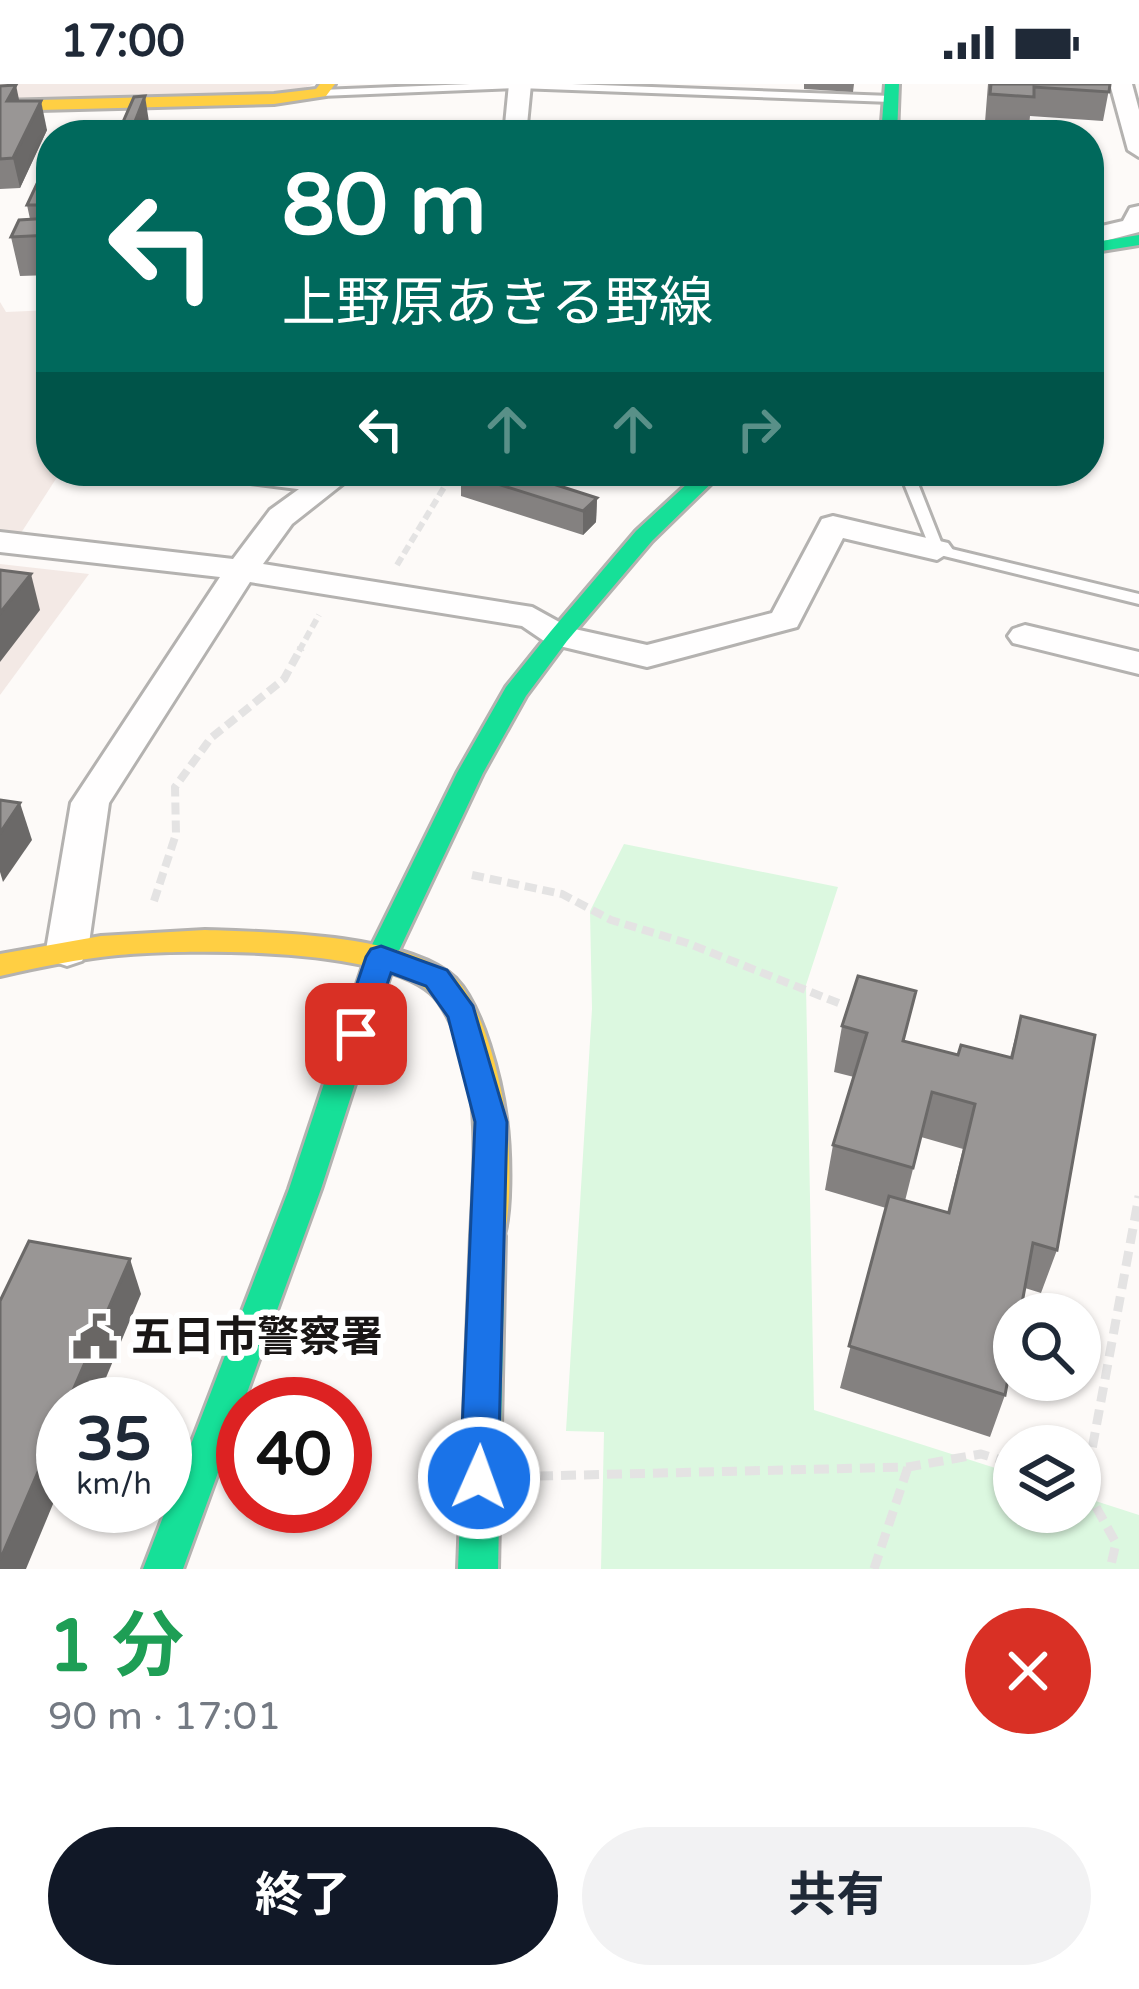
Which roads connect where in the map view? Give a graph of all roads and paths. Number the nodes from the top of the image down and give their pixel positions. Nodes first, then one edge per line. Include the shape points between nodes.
1 (1120, 84) edge
2 (520, 85) edge
3 (324, 88) edge
4 (891, 92) edge
5 (0, 106) edge
6 (513, 120) edge
7 (1137, 137) edge
8 (1139, 213) edge
9 (1104, 233) edge
10 (1139, 241) edge
11 (1104, 246) edge
12 (325, 486) edge
13 (445, 486) edge
14 (697, 486) edge
15 (912, 486) edge
16 (0, 542) edge
17 (937, 550) junction
18 (243, 571) junction
19 (335, 585) junction
20 (381, 592) junction
21 (1139, 599) edge
22 (559, 636) junction
23 (1025, 636) dead end
24 (1139, 663) edge
25 (482, 875) dead end
26 (140, 942) junction
27 (67, 950) junction
28 (381, 957) junction
29 (0, 965) edge
30 (842, 1004) dead end
31 (1139, 1196) edge
32 (1094, 1425) edge
33 (993, 1458) edge
34 (908, 1467) junction
35 (479, 1478) junction
36 (1101, 1518) edge
37 (163, 1569) edge
38 (478, 1569) edge
39 (874, 1569) edge
40 (1110, 1569) edge

1 - 7 street
2 - 3 lane
2 - 4 lane
2 - 6 street
3 - 5 street via 274,99
8 - 9 street via 1133,226
10 - 11 street
12 - 18 street via 281,518
13 - 20 path
14 - 22 street
15 - 17 lane
16 - 18 street
17 - 21 lane
17 - 22 street via 833,526 785,620 647,656
18 - 19 street
18 - 27 street via 90,803
19 - 20 street
19 - 26 path via 284,679 211,738 176,787 176,834
20 - 22 street via 532,617
22 - 28 street via 470,773
23 - 24 street
25 - 30 path via 562,895
26 - 27 street
26 - 28 street via 327,947
27 - 29 street
28 - 35 street via 437,978 450,992 491,1122
28 - 37 street via 305,1189
31 - 32 path
33 - 34 path
34 - 35 path
34 - 39 path
35 - 38 street
36 - 40 path via 1116,1543

